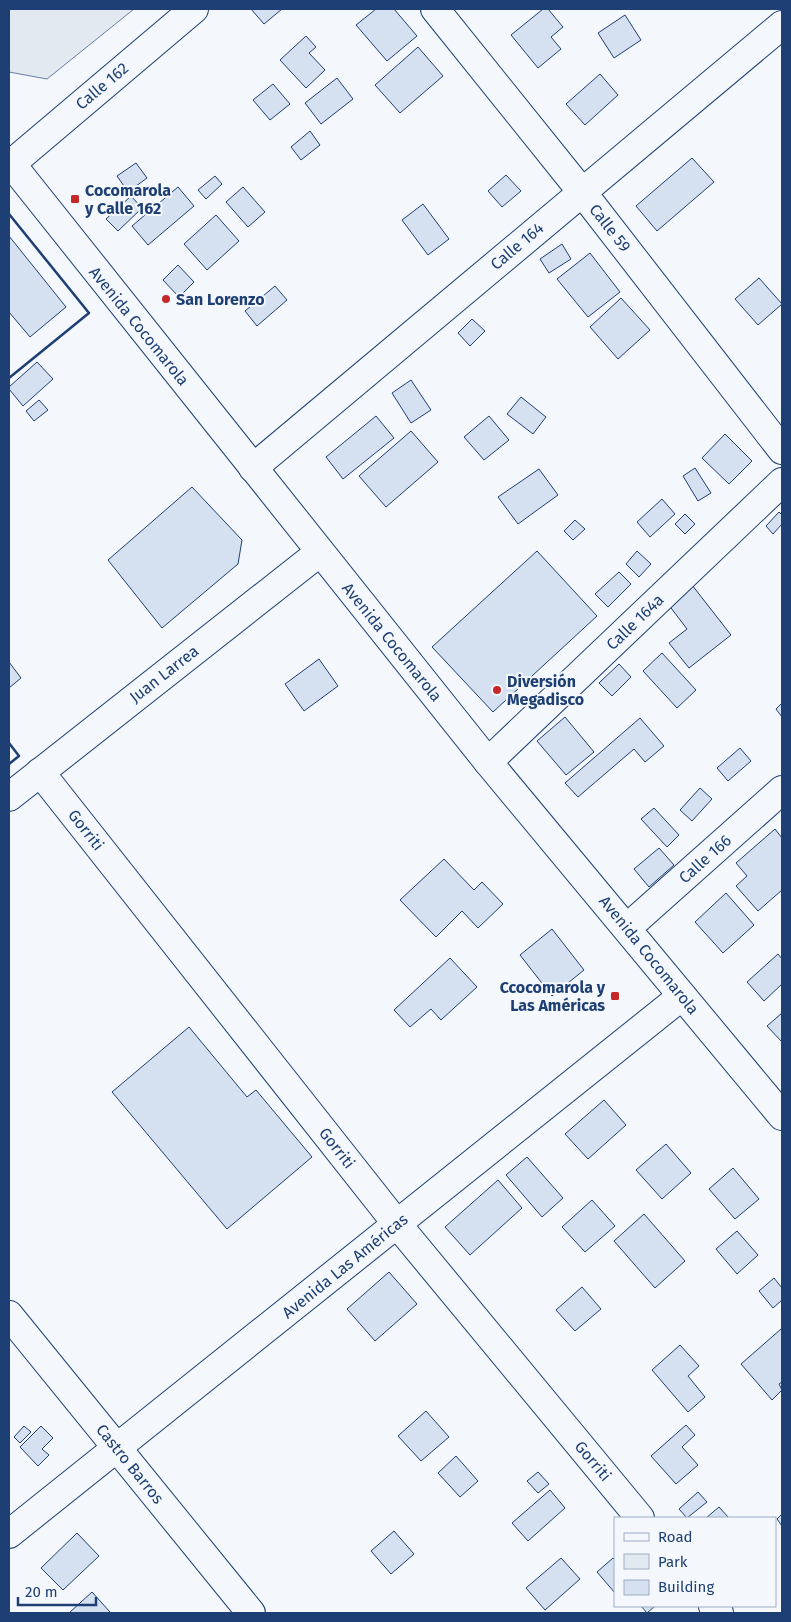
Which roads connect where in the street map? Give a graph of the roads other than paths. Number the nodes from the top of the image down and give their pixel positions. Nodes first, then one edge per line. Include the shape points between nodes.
1 (194, 9) edge
2 (435, 9) edge
3 (782, 25) edge
4 (10, 162) edge
5 (582, 192) junction
6 (782, 450) edge
7 (253, 468) junction
8 (782, 482) edge
9 (320, 552) junction
10 (488, 762) junction
11 (40, 772) junction
12 (782, 790) edge
13 (9, 797) edge
14 (627, 928) junction
15 (682, 996) junction
16 (782, 1116) edge
17 (397, 1224) junction
18 (9, 1315) edge
19 (117, 1448) junction
20 (639, 1517) edge
21 (9, 1534) edge
22 (251, 1613) edge

1 - 4 street, Calle 162
2 - 5 street, Calle 59
3 - 5 street, Calle 164
4 - 7 street, Avenida Cocomarola
5 - 6 street, Calle 59
5 - 7 street, Calle 164
7 - 9 street, Avenida Cocomarola
8 - 10 street, Calle 164a
9 - 10 street, Avenida Cocomarola
9 - 11 street, Juan Larrea
10 - 14 street, Avenida Cocomarola
11 - 13 street, Juan Larrea
11 - 17 street, Gorriti
12 - 14 street, Calle 166
14 - 15 street, Avenida Cocomarola
15 - 16 street, Avenida Cocomarola
15 - 17 street, Avenida Las Américas
17 - 19 street, Avenida Las Américas
17 - 20 street, Gorriti
18 - 19 street, Castro Barros
19 - 21 street, Avenida Las Américas
19 - 22 street, Castro Barros

